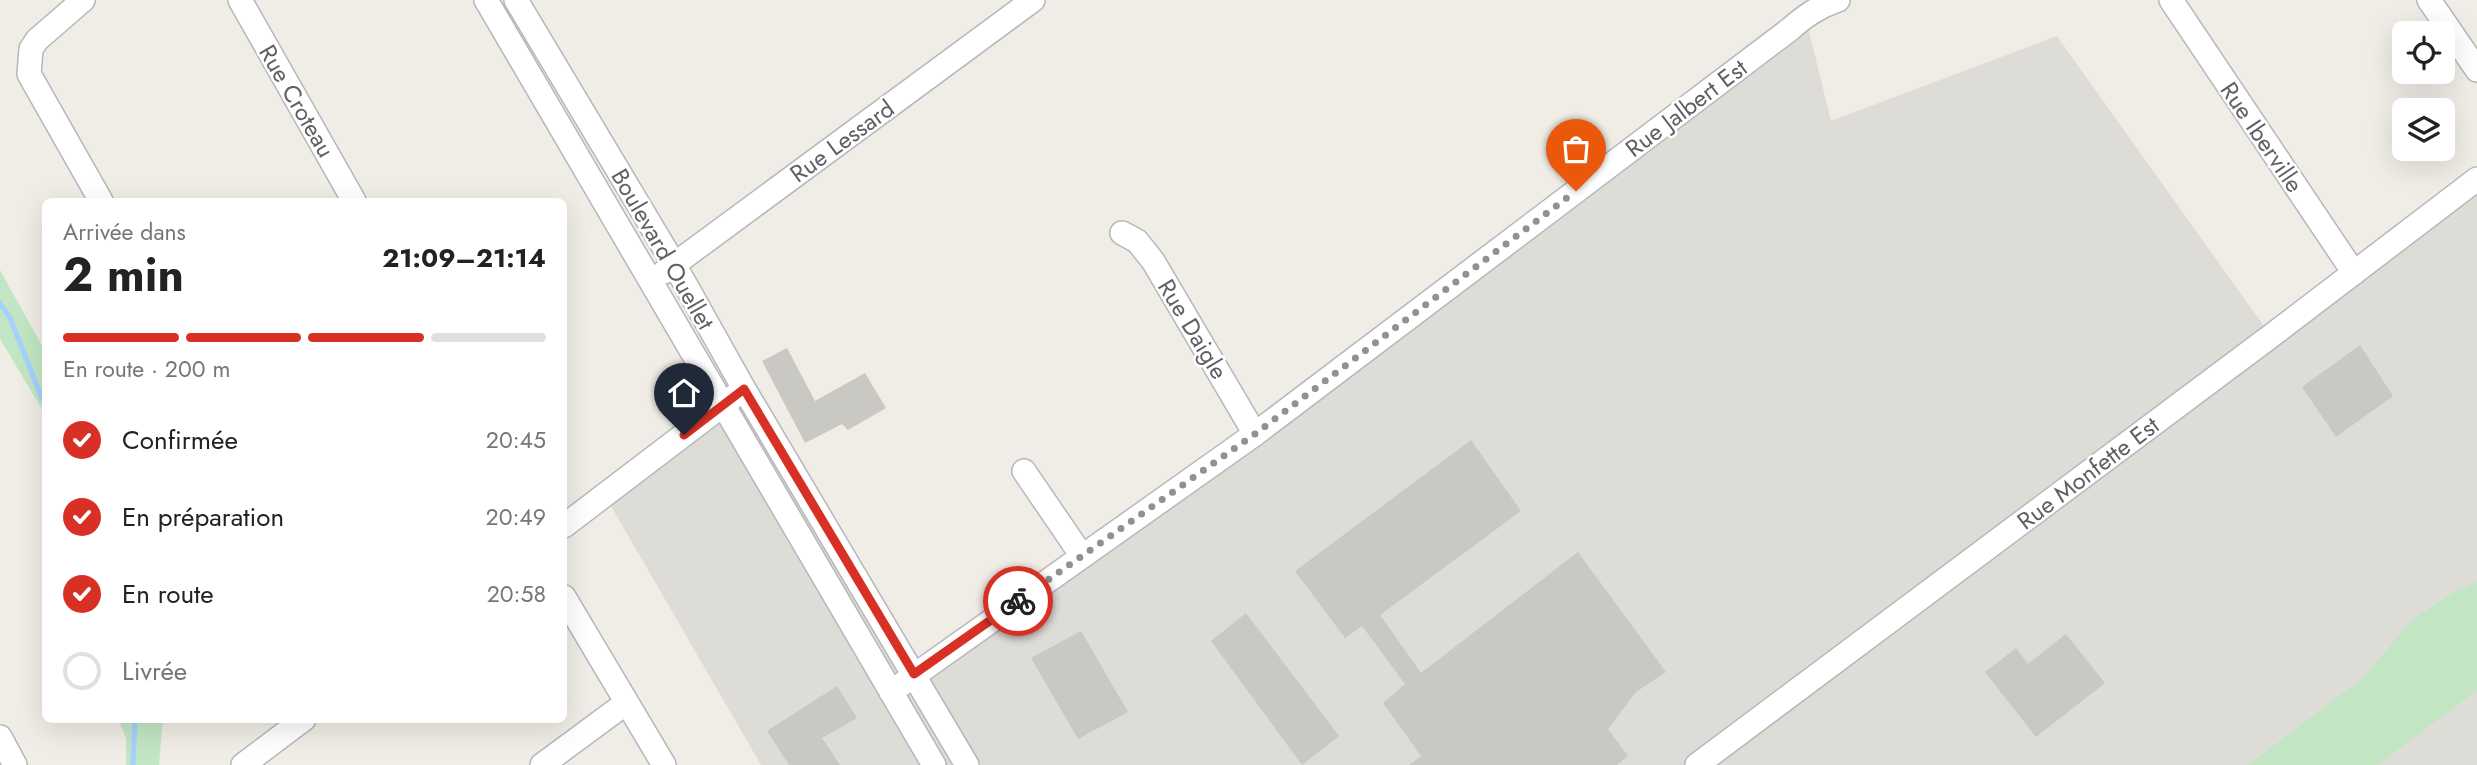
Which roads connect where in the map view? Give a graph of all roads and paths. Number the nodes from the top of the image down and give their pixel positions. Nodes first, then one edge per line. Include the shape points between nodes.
1 (83, 0) edge
2 (240, 0) edge
3 (486, 0) edge
4 (516, 0) edge
5 (1838, 0) edge
6 (2171, 0) edge
7 (2429, 0) edge
8 (1019, 5) edge
9 (529, 22) junction
10 (506, 34) junction
11 (2477, 70) edge
12 (2477, 179) edge
13 (99, 198) edge
14 (352, 198) edge
15 (1122, 233) dead end
16 (674, 264) junction
17 (2354, 274) junction
18 (651, 281) junction
19 (744, 389) junction
20 (724, 405) junction
21 (1255, 434) junction
22 (1024, 471) dead end
23 (567, 524) edge
24 (1082, 556) junction
25 (567, 602) edge
26 (914, 674) junction
27 (891, 692) junction
28 (626, 702) junction
29 (299, 723) edge
30 (0, 737) edge
31 (15, 765) edge
32 (243, 765) edge
33 (542, 765) edge
34 (664, 765) edge
35 (934, 765) edge
36 (967, 765) edge
37 (1697, 765) edge

1 - 13 street via 31,48 29,74
2 - 14 street, Rue Croteau
3 - 10 street, Boulevard Ouellet
4 - 9 street, Boulevard Ouellet
5 - 21 street, Rue Jalbert Est via 1805,15
6 - 17 street, Rue Iberville
7 - 11 street
8 - 16 street, Rue Lessard
9 - 10 street
9 - 16 street, Boulevard Ouellet
10 - 18 street, Boulevard Ouellet
12 - 17 street, Rue Monfette Est
15 - 21 street, Rue Daigle via 1137,241 1153,261
16 - 18 street, Rue Lessard
16 - 19 street, Boulevard Ouellet
17 - 37 street, Rue Monfette Est
18 - 20 street, Boulevard Ouellet
19 - 20 street
19 - 26 street, Boulevard Ouellet
20 - 23 street
20 - 27 street, Boulevard Ouellet
21 - 24 street, Rue Jalbert Est
22 - 24 street
24 - 26 street, Rue Jalbert Est
25 - 28 street
26 - 27 street, Rue Jalbert Est
26 - 36 street, Boulevard Ouellet
27 - 35 street, Boulevard Ouellet
28 - 33 street
28 - 34 street
29 - 32 street
30 - 31 street

